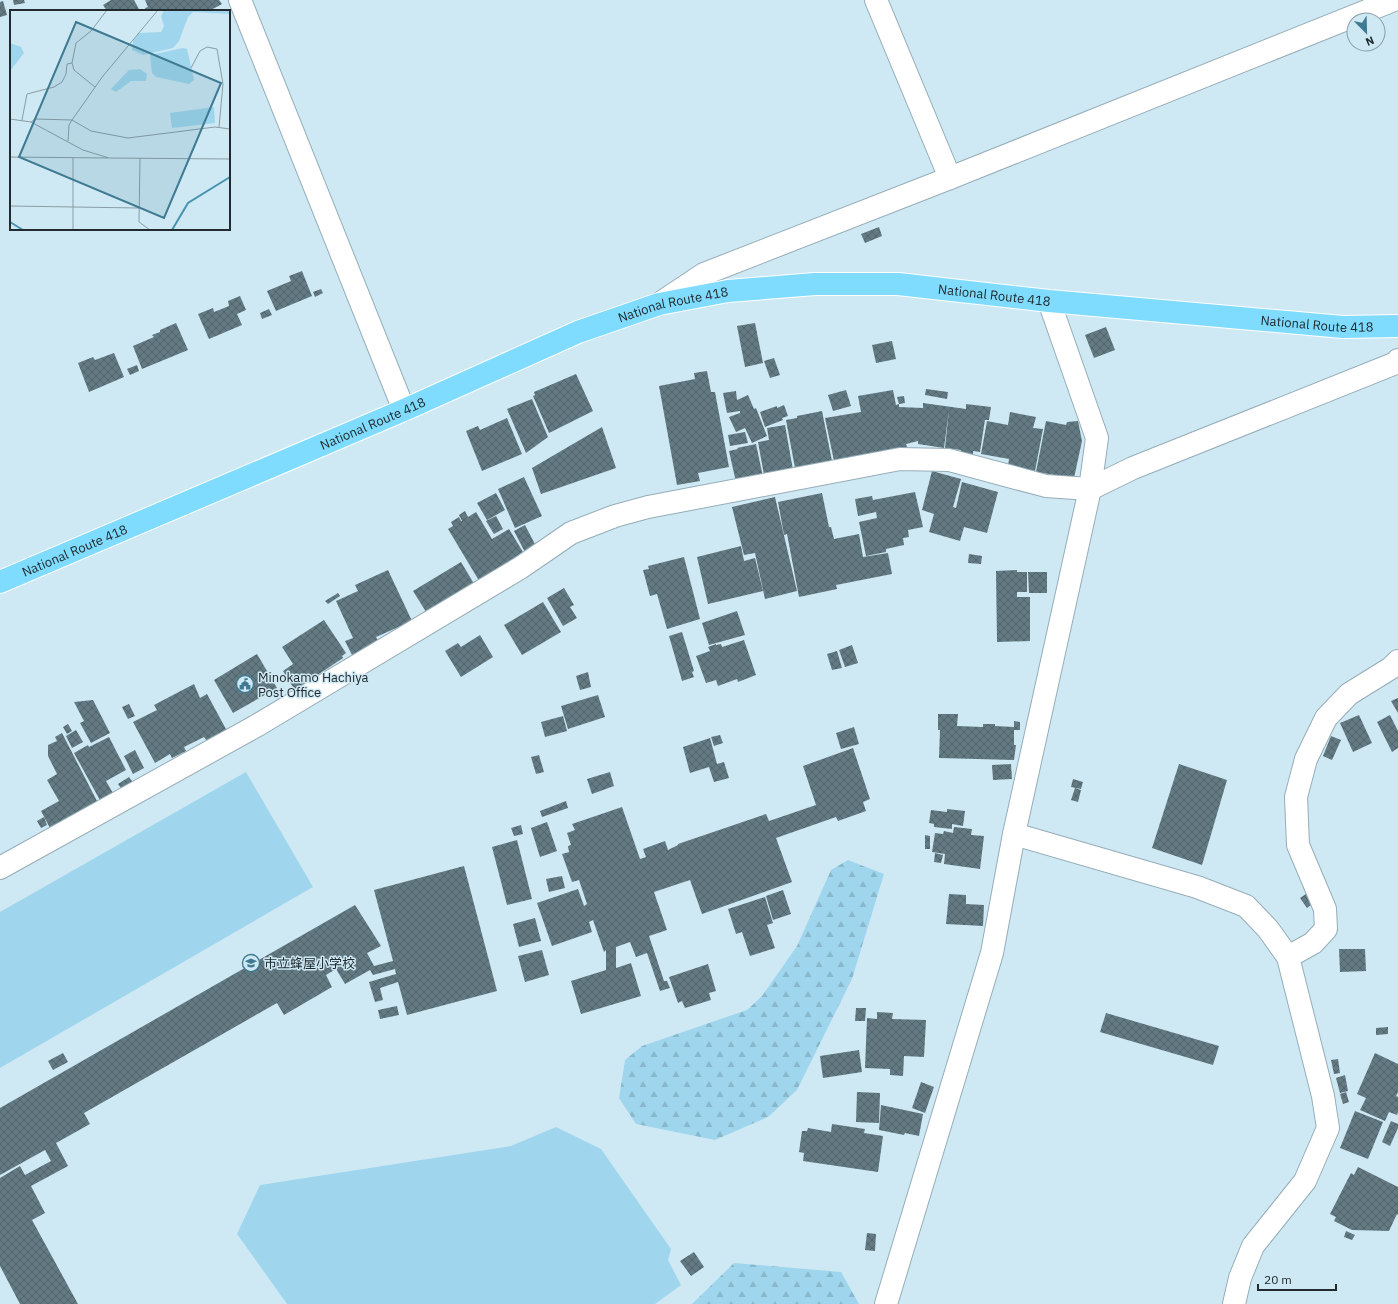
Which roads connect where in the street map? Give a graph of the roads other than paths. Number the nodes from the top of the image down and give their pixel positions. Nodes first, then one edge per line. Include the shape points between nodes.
1 (240, 0) edge
2 (876, 0) edge
3 (1394, 0) edge
4 (950, 178) junction
5 (1049, 301) junction
6 (660, 304) junction
7 (1398, 326) edge
8 (1398, 360) edge
9 (404, 410) junction
10 (1090, 488) junction
11 (0, 582) edge
12 (1398, 661) edge
13 (1014, 834) junction
14 (0, 868) edge
15 (1288, 958) junction
16 (886, 1304) edge
17 (1234, 1304) edge

1 - 9 street
2 - 4 street
3 - 4 street
4 - 6 street via 704,274
5 - 6 highway, National Route 418 via 898,284 815,284 728,291
5 - 7 highway, National Route 418 via 1343,327
5 - 10 street via 1098,438
6 - 9 highway, National Route 418 via 578,332
8 - 10 street via 1396,363 1133,468
9 - 11 highway, National Route 418
10 - 13 street
10 - 14 street via 1046,486 949,460 900,459 648,507 615,516 571,533 520,568 256,726
12 - 15 street via 1349,694 1326,718 1306,759 1296,797 1298,845 1325,909 1326,929 1313,943
13 - 15 street via 1197,888 1246,906 1268,929
13 - 16 street via 992,953
15 - 17 street via 1323,1096 1328,1128 1305,1181 1253,1246 1240,1278

